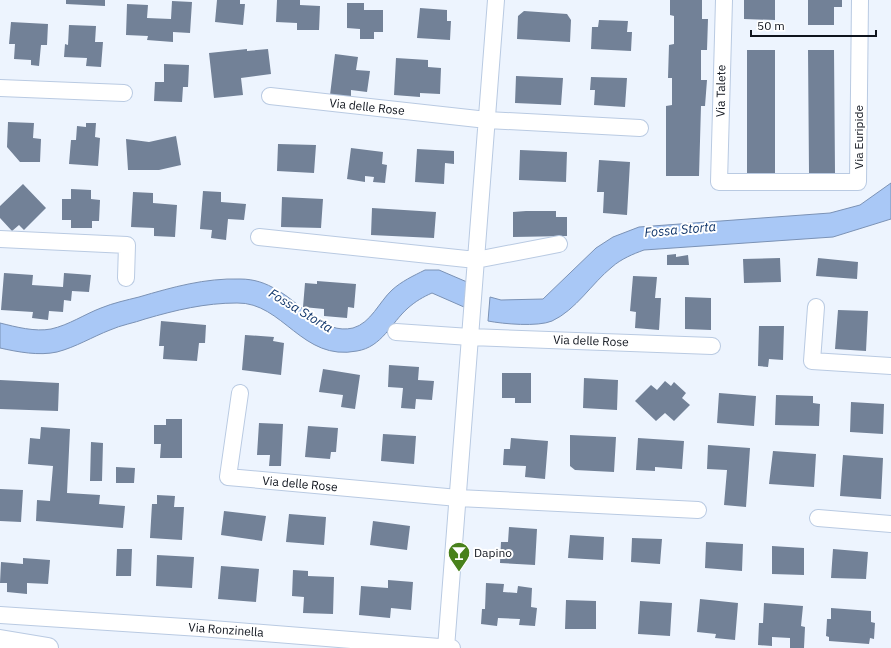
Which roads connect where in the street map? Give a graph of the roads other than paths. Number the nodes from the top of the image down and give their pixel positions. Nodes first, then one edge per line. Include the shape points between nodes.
1 (496, 0) edge
2 (724, 0) edge
3 (860, 0) edge
4 (0, 88) edge
5 (124, 93) dead end
6 (270, 96) dead end
7 (487, 120) junction
8 (640, 128) dead end
9 (719, 182) joint
10 (259, 237) dead end
11 (0, 239) edge
12 (559, 244) dead end
13 (476, 260) junction
14 (126, 278) dead end
15 (816, 307) dead end
16 (396, 332) dead end
17 (470, 337) junction
18 (712, 346) dead end
19 (891, 366) edge
20 (240, 393) dead end
21 (458, 498) junction
22 (698, 510) dead end
23 (818, 518) dead end
24 (891, 524) edge
25 (0, 615) edge
26 (0, 640) edge
27 (20, 645) edge
28 (48, 648) edge
29 (446, 648) edge
30 (452, 648) edge

1 - 7 street
2 - 9 street, Via Talete
3 - 9 street, Via Euripide via 858,182
4 - 5 street
6 - 7 street, Via delle Rose
7 - 8 street, Via delle Rose
7 - 13 street
10 - 13 street
11 - 14 street via 127,245
12 - 13 street
13 - 17 street
15 - 19 street via 812,361
16 - 17 street, Via delle Rose
17 - 18 street, Via delle Rose
17 - 21 street
20 - 21 street, Via delle Rose via 228,477
21 - 22 street, Via delle Rose
21 - 29 street
23 - 24 street
25 - 29 street, Via Ronzinella
26 - 27 street
27 - 28 street
29 - 30 street, Via Ronzinella

